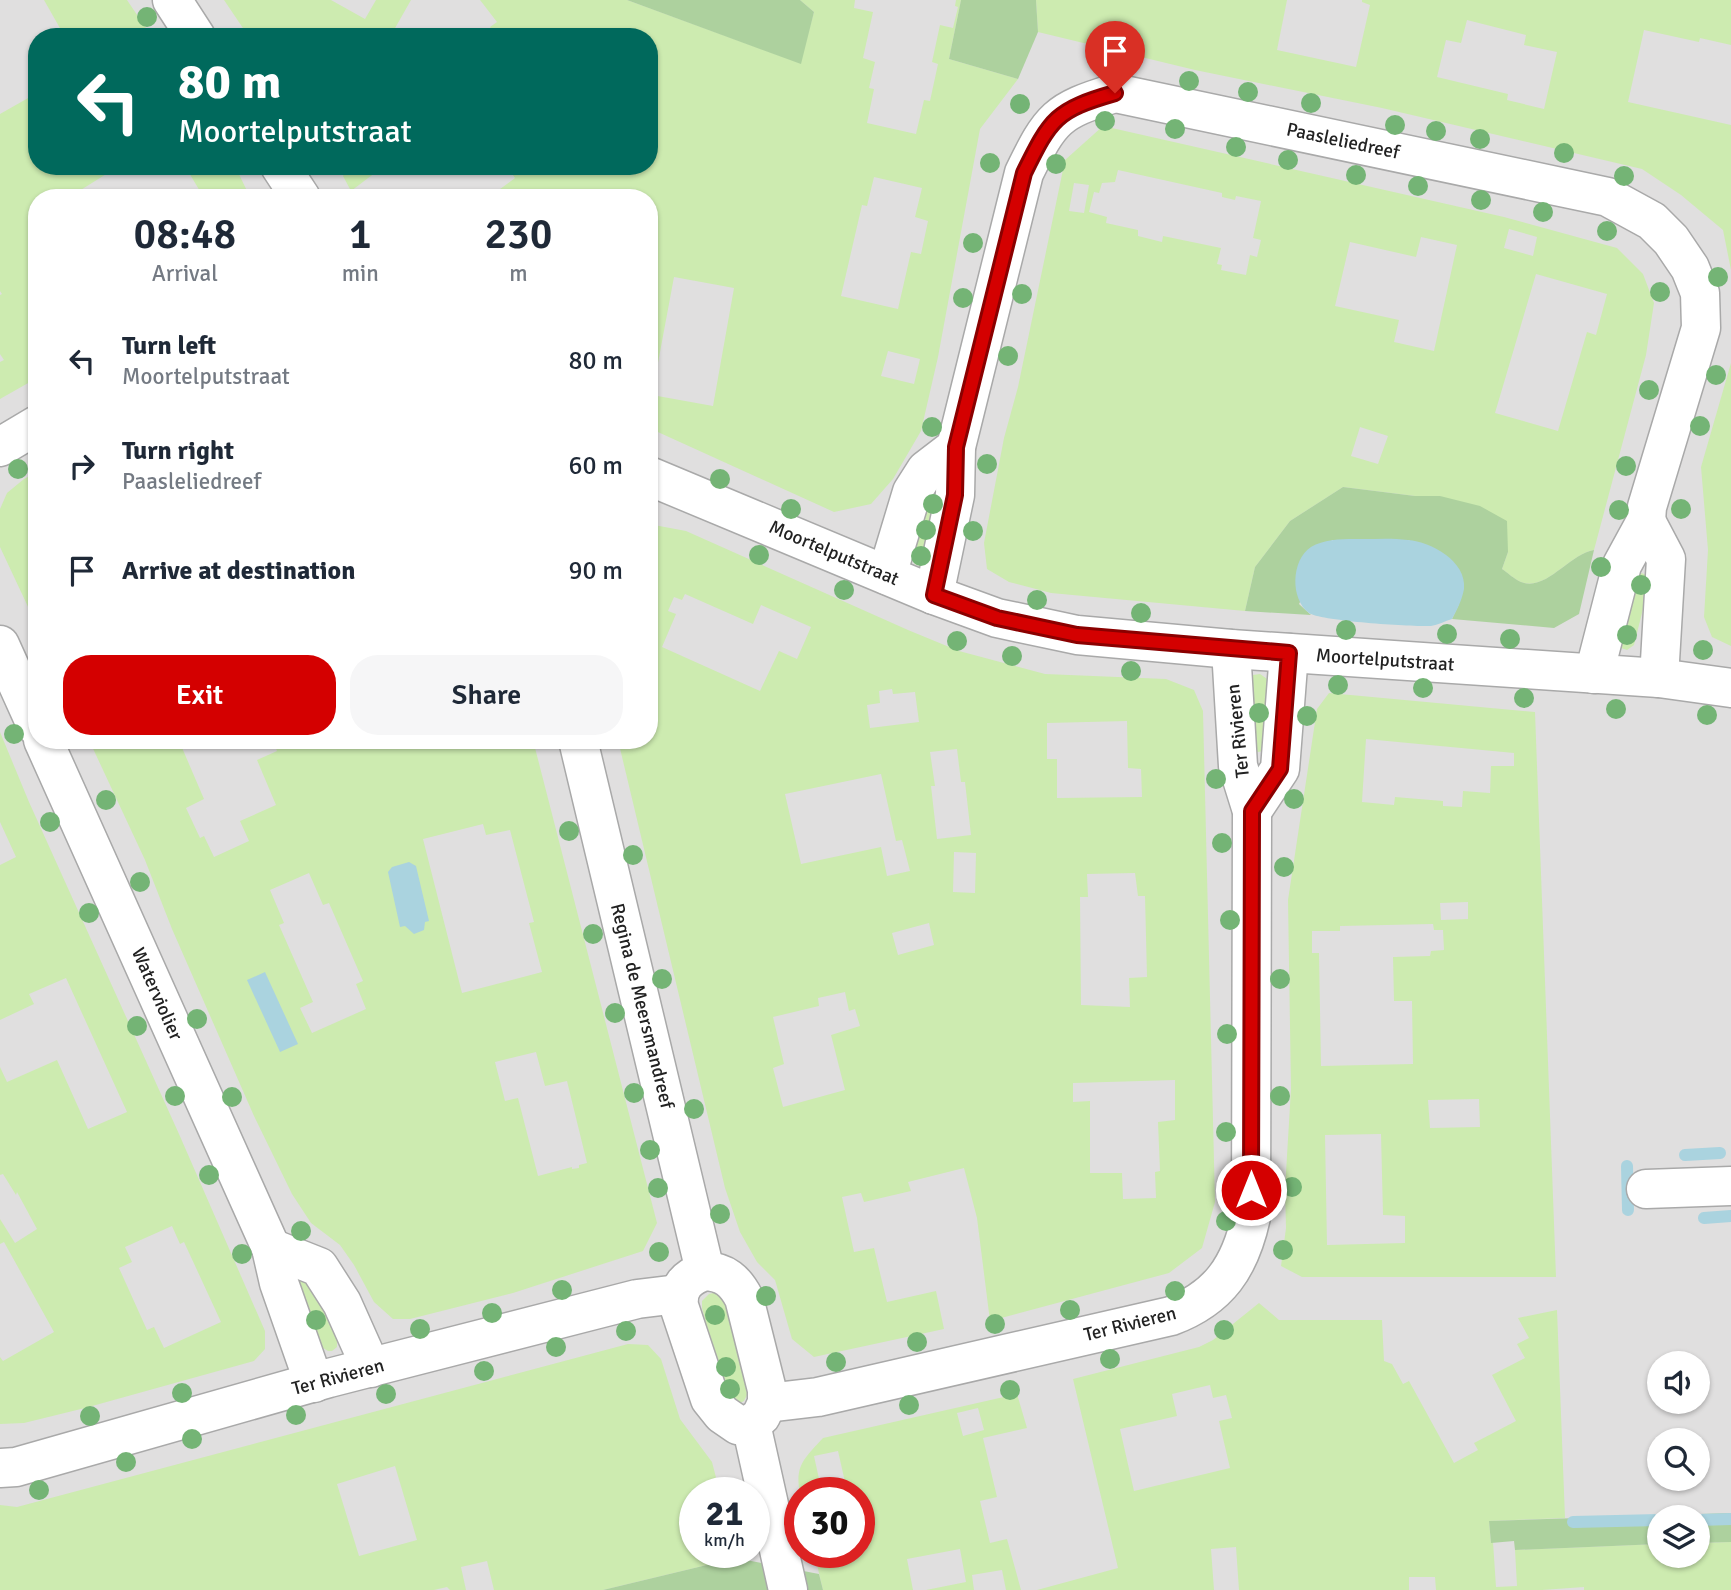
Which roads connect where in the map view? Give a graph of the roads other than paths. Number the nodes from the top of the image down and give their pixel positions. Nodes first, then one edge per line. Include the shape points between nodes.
1 (172, 0) edge
2 (190, 28) edge
3 (28, 430) edge
4 (0, 447) edge
5 (956, 447) junction
6 (658, 481) edge
7 (1646, 521) junction
8 (887, 575) junction
9 (934, 595) junction
10 (0, 645) edge
11 (1231, 649) junction
12 (1289, 653) junction
13 (1594, 674) junction
14 (1659, 678) junction
15 (1731, 688) edge
16 (28, 707) edge
17 (47, 749) edge
18 (580, 749) edge
19 (1252, 811) junction
20 (1731, 1186) edge
21 (1646, 1189) dead end
22 (271, 1248) junction
23 (692, 1283) junction
24 (370, 1368) junction
25 (314, 1383) junction
26 (759, 1414) junction
27 (0, 1468) edge
28 (788, 1590) edge

1 - 2 street
3 - 4 street
5 - 7 street, Paasleliedreef via 1024,173 1055,119 1079,104 1115,93 1608,197 1652,221 1690,268 1700,293 1701,328
5 - 8 street via 926,470 912,492
5 - 9 street, Paasleliedreef via 955,495
6 - 8 street, Moortelputstraat
7 - 13 street, Paasleliedreef via 1622,565
7 - 14 street via 1667,559
8 - 9 street, Moortelputstraat
9 - 11 street, Moortelputstraat via 997,618 1077,635
10 - 16 street
11 - 12 street, Moortelputstraat
11 - 19 street, Ter Rivieren via 1238,766
12 - 13 street, Moortelputstraat
12 - 19 street, Ter Rivieren via 1280,769
13 - 14 street, Moortelputstraat
14 - 15 street, Moortelputstraat
17 - 22 street, Waterviolier
18 - 23 street, Regina de Meersmandreef
19 - 26 street, Ter Rivieren via 1251,1217 1245,1244 1216,1290 1194,1308 1171,1316
20 - 21 street
22 - 24 street via 318,1267 342,1303
22 - 25 street, Waterviolier
23 - 24 street, Ter Rivieren
23 - 26 street via 719,1272 738,1286 765,1376
23 - 26 street, Regina de Meersmandreef via 679,1306 710,1399 738,1425
24 - 25 street, Ter Rivieren
25 - 27 street, Ter Rivieren
26 - 28 street

